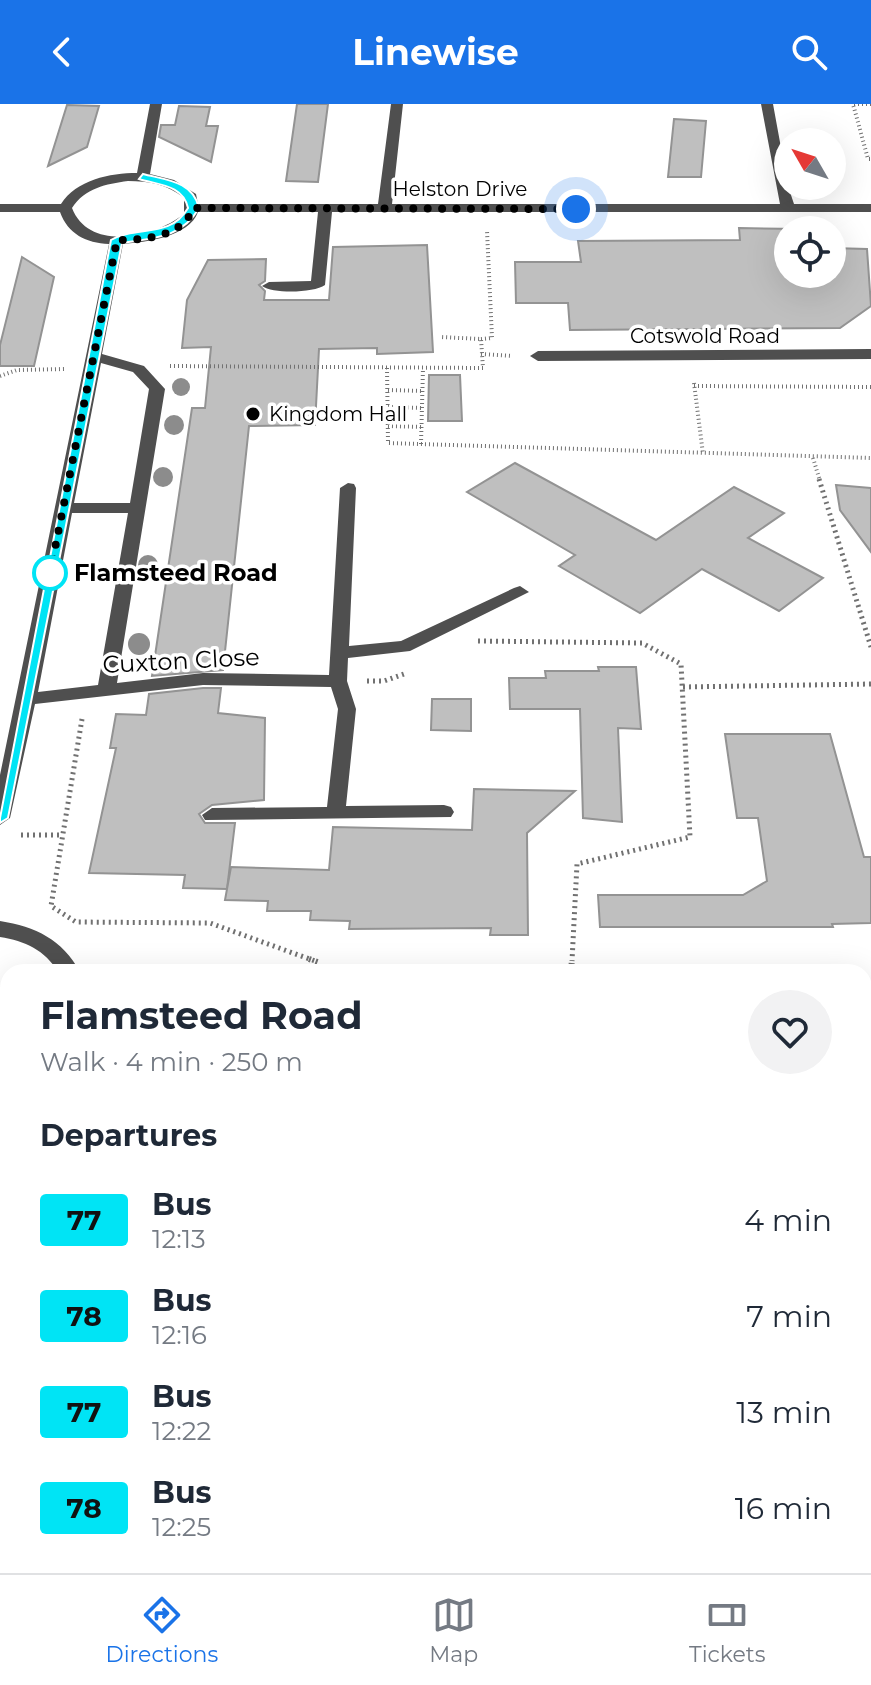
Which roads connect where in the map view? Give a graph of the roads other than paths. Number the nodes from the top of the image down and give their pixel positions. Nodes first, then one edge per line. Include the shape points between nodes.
1 (156, 104) edge
2 (397, 104) edge
3 (767, 104) edge
4 (143, 177) junction
5 (788, 207) junction
6 (0, 208) edge
7 (65, 208) junction
8 (193, 208) junction
9 (871, 208) edge
10 (325, 209) junction
11 (384, 209) junction
12 (117, 240) junction
13 (269, 286) dead end
14 (871, 354) edge
15 (538, 356) dead end
16 (92, 363) junction
17 (348, 488) dead end
18 (62, 508) junction
19 (135, 508) junction
20 (520, 592) dead end
21 (337, 653) junction
22 (338, 681) junction
23 (107, 688) junction
24 (27, 699) junction
25 (336, 812) junction
26 (444, 812) dead end
27 (212, 815) dead end
28 (0, 818) edge
29 (0, 929) edge
30 (63, 964) edge

1 - 4 street
2 - 11 street
3 - 5 street
4 - 7 street via 86,188
4 - 8 street via 181,187
5 - 9 street, Helston Drive
5 - 11 street, Helston Drive
6 - 7 street
7 - 12 street via 73,227
8 - 10 street, Helston Drive
8 - 12 street via 186,221 168,232
10 - 11 street, Helston Drive
10 - 13 street via 318,285
12 - 16 street
14 - 15 street, Cotswold Road
16 - 18 street
16 - 19 street via 134,366 157,389
17 - 21 street
18 - 19 street
18 - 24 street
19 - 23 street
20 - 21 street via 404,647
21 - 22 street
22 - 23 street, Cuxton Close via 203,679
22 - 25 street via 347,709
23 - 24 street, Cuxton Close
24 - 28 street
25 - 26 street
25 - 27 street
29 - 30 street via 20,931 50,947

